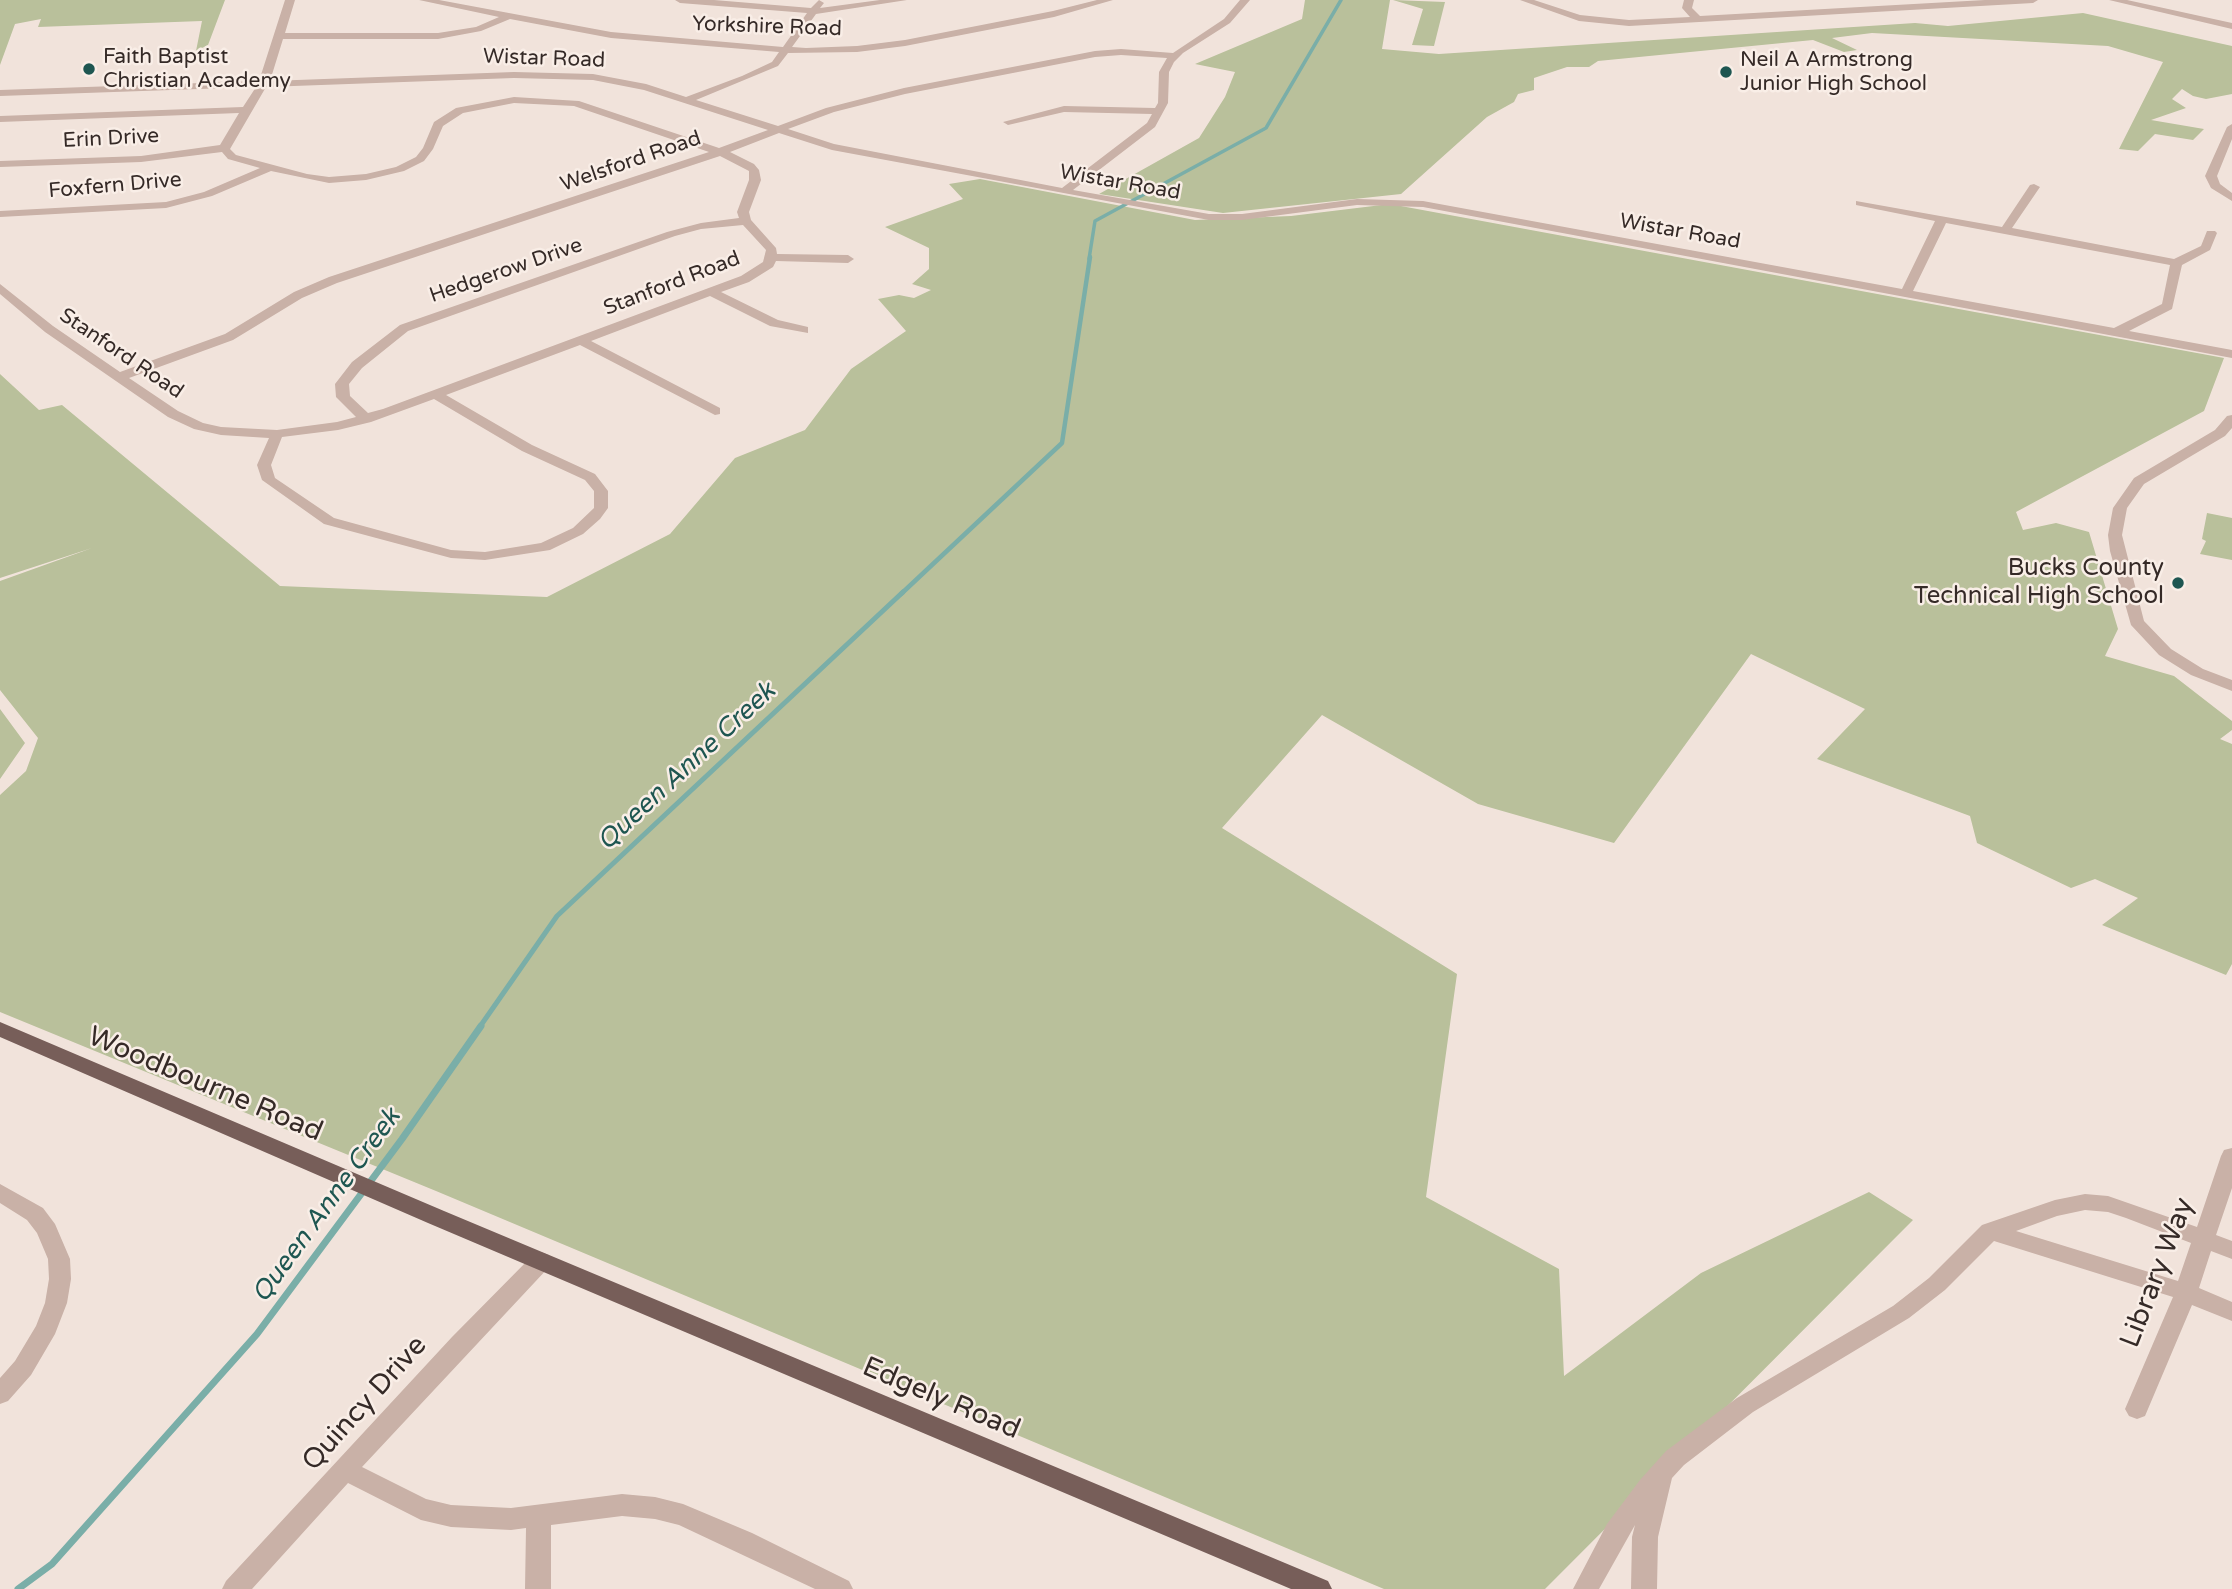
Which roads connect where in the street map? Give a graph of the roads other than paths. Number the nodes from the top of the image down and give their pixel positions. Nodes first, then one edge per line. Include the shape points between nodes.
1 (290, 0) edge
2 (424, 0) edge
3 (680, 0) edge
4 (902, 0) edge
5 (1108, 0) edge
6 (1245, 0) edge
7 (1525, 0) edge
8 (1689, 0) edge
9 (2033, 0) edge
10 (2114, 0) edge
11 (1944, 3) edge
12 (818, 5) edge
13 (507, 17) junction
14 (1699, 20) junction
15 (2232, 26) edge
16 (281, 36) junction
17 (787, 50) junction
18 (1174, 56) junction
19 (263, 83) junction
20 (0, 93) edge
21 (686, 100) junction
22 (246, 110) junction
23 (1160, 111) junction
24 (0, 119) edge
25 (1008, 122) dead end
26 (2232, 127) edge
27 (778, 130) junction
28 (225, 148) junction
29 (720, 152) junction
30 (0, 164) edge
31 (269, 168) junction
32 (2034, 187) dead end
33 (1063, 192) junction
34 (2232, 198) edge
35 (1860, 203) dead end
36 (0, 214) edge
37 (1942, 219) junction
38 (746, 221) junction
39 (2006, 231) junction
40 (2211, 233) dead end
41 (772, 257) junction
42 (848, 258) dead end
43 (2175, 267) junction
44 (0, 288) edge
45 (711, 292) junction
46 (1906, 293) junction
47 (804, 330) dead end
48 (2117, 332) junction
49 (580, 340) junction
50 (2232, 354) edge
51 (119, 377) junction
52 (435, 394) junction
53 (715, 411) dead end
54 (366, 419) junction
55 (2232, 419) edge
56 (277, 435) junction
57 (2232, 686) edge
58 (0, 1029) edge
59 (2232, 1156) edge
60 (0, 1192) edge
61 (1990, 1231) junction
62 (2204, 1238) junction
63 (2232, 1250) edge
64 (541, 1261) junction
65 (2186, 1292) junction
66 (2232, 1312) edge
67 (0, 1394) edge
68 (2137, 1409) dead end
69 (345, 1470) junction
70 (1661, 1473) junction
71 (539, 1517) junction
72 (235, 1589) edge
73 (538, 1589) edge
74 (840, 1589) edge
75 (1319, 1589) edge
76 (1586, 1589) edge
77 (1644, 1589) edge

1 - 16 street
2 - 13 street, Yorkshire Road
3 - 12 street
4 - 12 street
5 - 17 street, Yorkshire Road via 905,43
6 - 18 street via 1227,21
7 - 14 street via 1573,17 1607,22
8 - 14 street via 1687,8
9 - 11 street
10 - 15 street
11 - 14 street
12 - 17 street
13 - 16 street via 478,29 438,36
13 - 17 street, Yorkshire Road via 648,40
16 - 19 street
17 - 21 street via 760,73
18 - 23 street via 1164,72
18 - 27 street, Welsford Road via 1095,54 872,98
19 - 20 street, Wistar Road
19 - 21 street, Wistar Road via 561,74 627,83
19 - 22 street
21 - 27 street, Wistar Road
22 - 24 street
22 - 28 street
23 - 25 street via 1064,109
23 - 33 street via 1143,133
26 - 34 street via 2211,176 2215,186
27 - 29 street, Welsford Road
27 - 33 street, Wistar Road via 856,152
28 - 30 street, Erin Drive via 141,159
28 - 31 street, Stanford Road via 232,157
29 - 31 street, Stanford Road via 575,103 514,100 451,114 438,124 424,156 392,172 329,180
29 - 38 street, Stanford Road via 741,159 754,170 755,180 744,205
29 - 51 street, Welsford Road via 333,280 298,295 229,337
31 - 36 street, Foxfern Drive via 208,194 166,205
32 - 39 street
33 - 46 street, Wistar Road via 1188,215 1225,217 1357,202 1408,202
35 - 37 street
37 - 39 street
37 - 46 street
38 - 41 street, Stanford Road via 767,242
38 - 54 street, Hedgerow Drive via 671,234 404,328 357,365 342,384 343,397
39 - 43 street
40 - 43 street via 2206,248
41 - 42 street
41 - 45 street, Stanford Road via 760,271
43 - 48 street via 2168,306
44 - 51 street, Stanford Road
45 - 47 street via 774,323
45 - 49 street, Stanford Road
46 - 48 street, Wistar Road
48 - 50 street, Wistar Road
49 - 52 street, Stanford Road
49 - 53 street
51 - 56 street, Stanford Road via 187,422 221,431
52 - 54 street, Stanford Road
52 - 56 street via 527,448 590,477 601,491 601,508 578,531 545,547 503,555 451,554 329,521 269,480 264,465
54 - 56 street, Stanford Road
55 - 57 street via 2220,433 2140,481 2120,509 2115,535 2137,622 2165,652
58 - 64 main road, Woodbourne Road
59 - 62 street, Library Way
60 - 67 street via 35,1214 47,1230 59,1258 60,1279 47,1328 23,1368
61 - 62 street via 2085,1202 2108,1204
61 - 65 street
61 - 70 street via 1937,1284 1901,1312 1745,1405
62 - 63 street
62 - 65 street, Library Way
64 - 69 street, Quincy Drive
64 - 75 main road, Edgely Road
65 - 66 street
65 - 68 street, Library Way
69 - 71 street via 421,1509 451,1516
69 - 72 street, Quincy Drive
70 - 76 street via 1616,1532
70 - 77 street via 1645,1536
71 - 73 street
71 - 74 street via 610,1506 655,1508 683,1515

